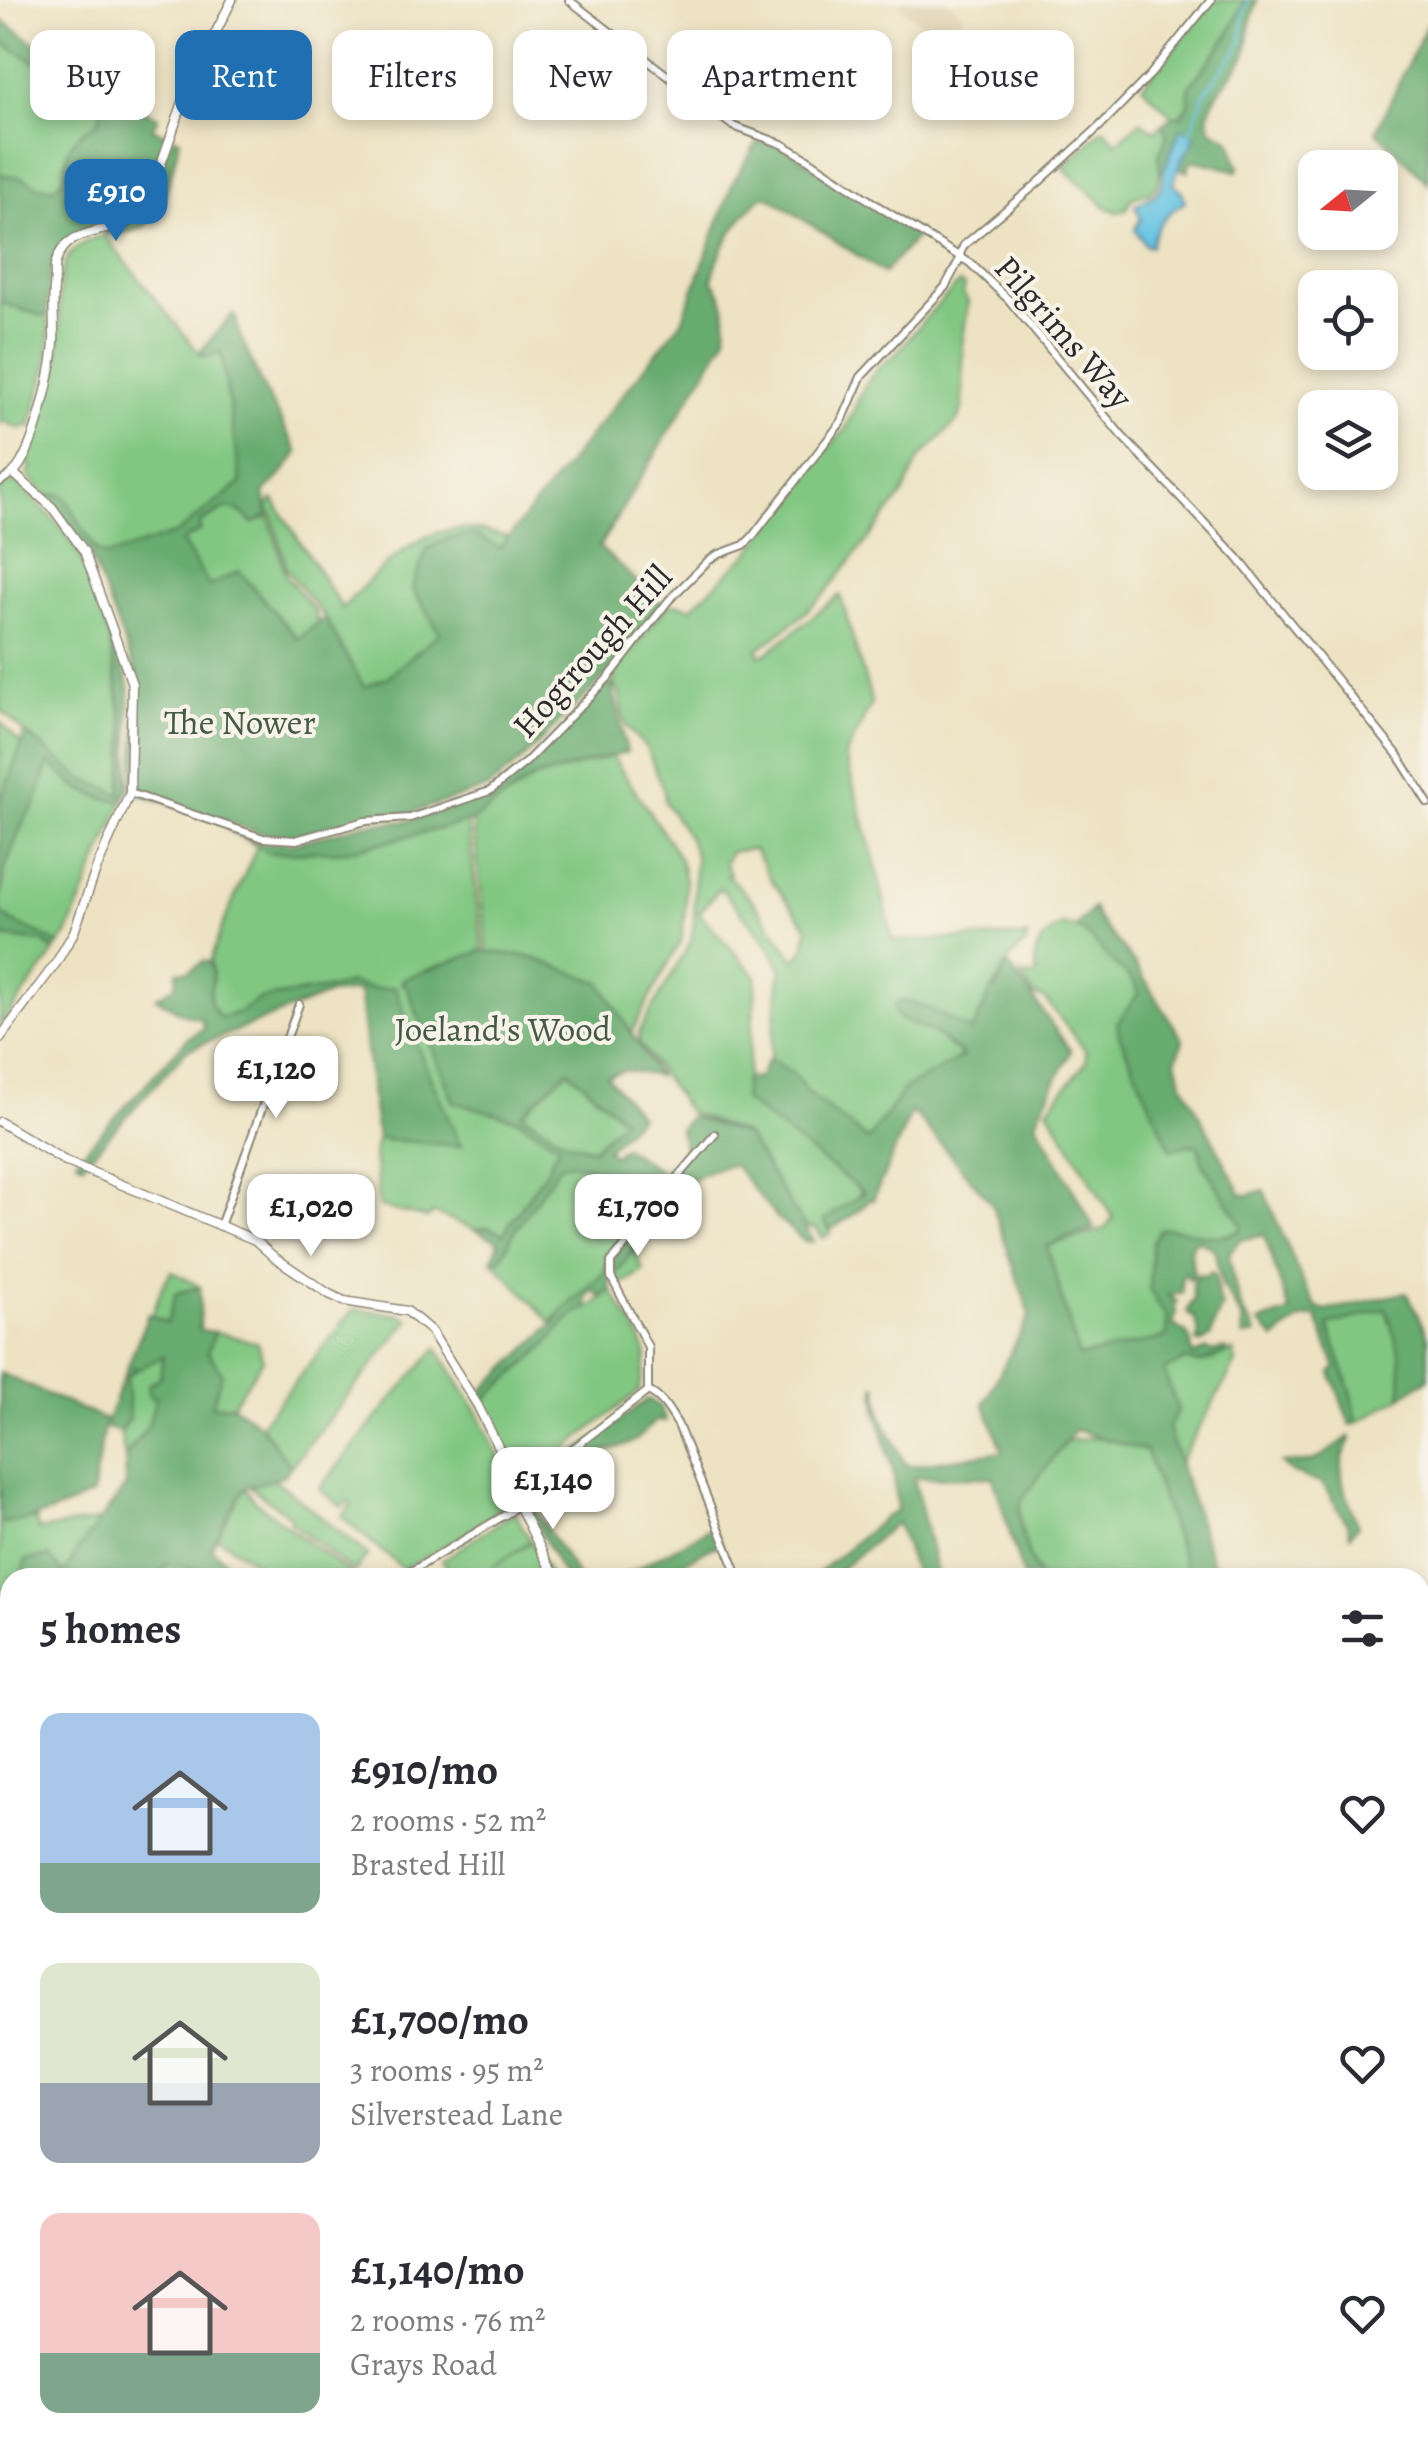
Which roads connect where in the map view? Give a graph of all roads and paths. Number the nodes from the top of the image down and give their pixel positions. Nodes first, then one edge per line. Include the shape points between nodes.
1 (232, 0) edge
2 (569, 0) edge
3 (1211, 0) edge
4 (960, 257) junction
5 (13, 473) junction
6 (0, 482) edge
7 (130, 793) junction
8 (1428, 803) edge
9 (299, 1004) dead end
10 (0, 1038) edge
11 (0, 1122) edge
12 (716, 1134) dead end
13 (220, 1227) junction
14 (648, 1391) junction
15 (519, 1490) junction
16 (518, 1504) junction
17 (419, 1568) edge
18 (551, 1568) edge
19 (736, 1568) edge

1 - 5 street via 188,88 143,208 122,224 81,235 56,262 53,353 25,457
2 - 4 street, Pilgrims Way via 733,126 782,144
3 - 4 street, Hogtrough Hill via 1138,88 964,245
4 - 7 street, Hogtrough Hill via 945,287 861,377 842,421 752,537 708,562 608,677 490,791 410,818 365,820 296,840 263,838
4 - 8 street, Pilgrims Way via 1009,300 1121,436 1237,557
5 - 6 street
5 - 7 street via 52,507 84,551 132,684
7 - 10 street via 68,942
9 - 13 street
11 - 13 street via 65,1161
12 - 14 street via 611,1262 612,1277 648,1347
13 - 15 street via 255,1240 328,1294 407,1311 431,1331
14 - 15 street
14 - 19 street via 678,1426
15 - 16 street
16 - 17 street
16 - 18 street

